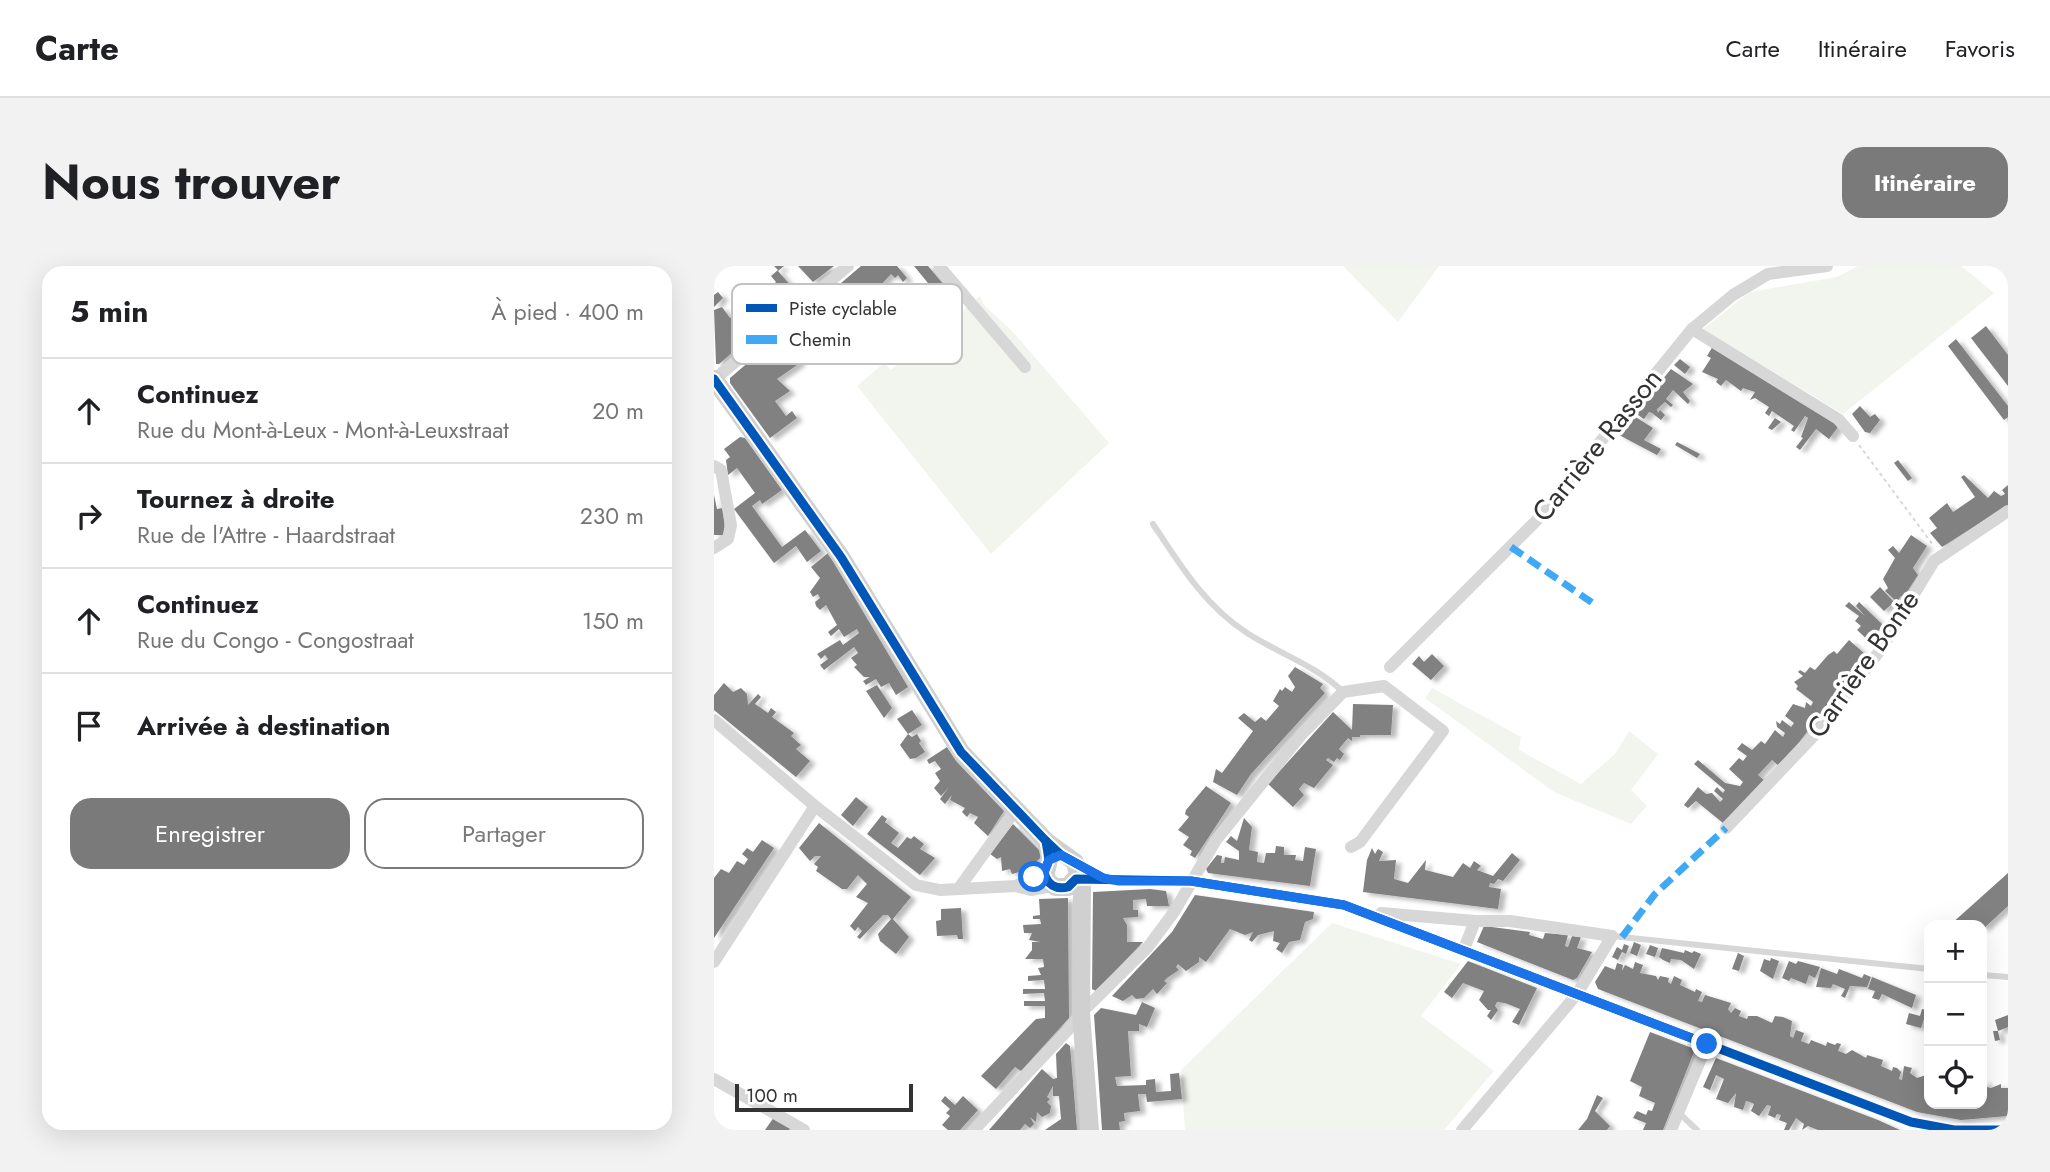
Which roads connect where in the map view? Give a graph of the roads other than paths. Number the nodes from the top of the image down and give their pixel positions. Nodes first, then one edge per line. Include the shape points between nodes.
1 (848, 266) edge
2 (939, 266) edge
3 (1827, 266) edge
4 (827, 284) edge
5 (954, 284) edge
6 (962, 293) edge
7 (1692, 330) junction
8 (733, 364) edge
9 (1025, 366) dead end
10 (714, 380) edge
11 (1853, 436) road end
12 (714, 466) edge
13 (2008, 511) edge
14 (1153, 524) dead end
15 (714, 548) edge
16 (1390, 667) dead end
17 (1343, 692) junction
18 (714, 720) edge
19 (815, 806) junction
20 (1016, 809) junction
21 (1726, 828) dead end
22 (1351, 847) dead end
23 (1063, 872) junction
24 (1191, 881) junction
25 (959, 888) junction
26 (1369, 913) junction
27 (1475, 921) junction
28 (1612, 936) junction
29 (1464, 949) junction
30 (714, 962) edge
31 (1924, 968) edge
32 (1987, 975) edge
33 (2008, 977) edge
34 (1577, 995) junction
35 (1081, 1013) junction
36 (1707, 1044) junction
37 (714, 1079) edge
38 (1678, 1112) junction
39 (1911, 1122) junction
40 (804, 1130) edge
41 (974, 1130) edge
42 (1090, 1130) edge
43 (1462, 1130) edge
44 (1671, 1130) edge
45 (1697, 1130) edge
46 (1924, 1130) edge
47 (2001, 1130) edge

1 - 4 street
2 - 5 street
3 - 7 street, Carrière Rasson via 1768,274 1733,295
6 - 9 street
7 - 11 street via 1838,419
7 - 16 street, Carrière Rasson via 1536,521
8 - 10 street
10 - 20 main road via 841,557 961,752
12 - 15 street via 720,470 731,525 728,539
13 - 21 street, Carrière Bonte via 1940,554 1881,649 1824,726
14 - 17 lane via 1201,596 1244,632 1331,680
17 - 22 street via 1384,686 1443,731 1360,842
17 - 24 street via 1242,804
18 - 19 street
19 - 25 street via 916,885
19 - 30 street
20 - 23 main road via 1046,841
20 - 25 street
23 - 24 street via 1119,881
23 - 25 street via 1016,886
23 - 35 main road via 1079,911
24 - 26 street
24 - 35 street via 1148,947
26 - 27 street
26 - 29 street
27 - 28 street via 1510,920
27 - 29 street
28 - 31 lane
28 - 34 street
29 - 34 street
32 - 33 lane
34 - 36 street
34 - 43 street
35 - 41 street
35 - 42 main road
36 - 38 street
36 - 39 street
37 - 40 street
38 - 44 street
38 - 45 lane
39 - 46 street
39 - 47 street

